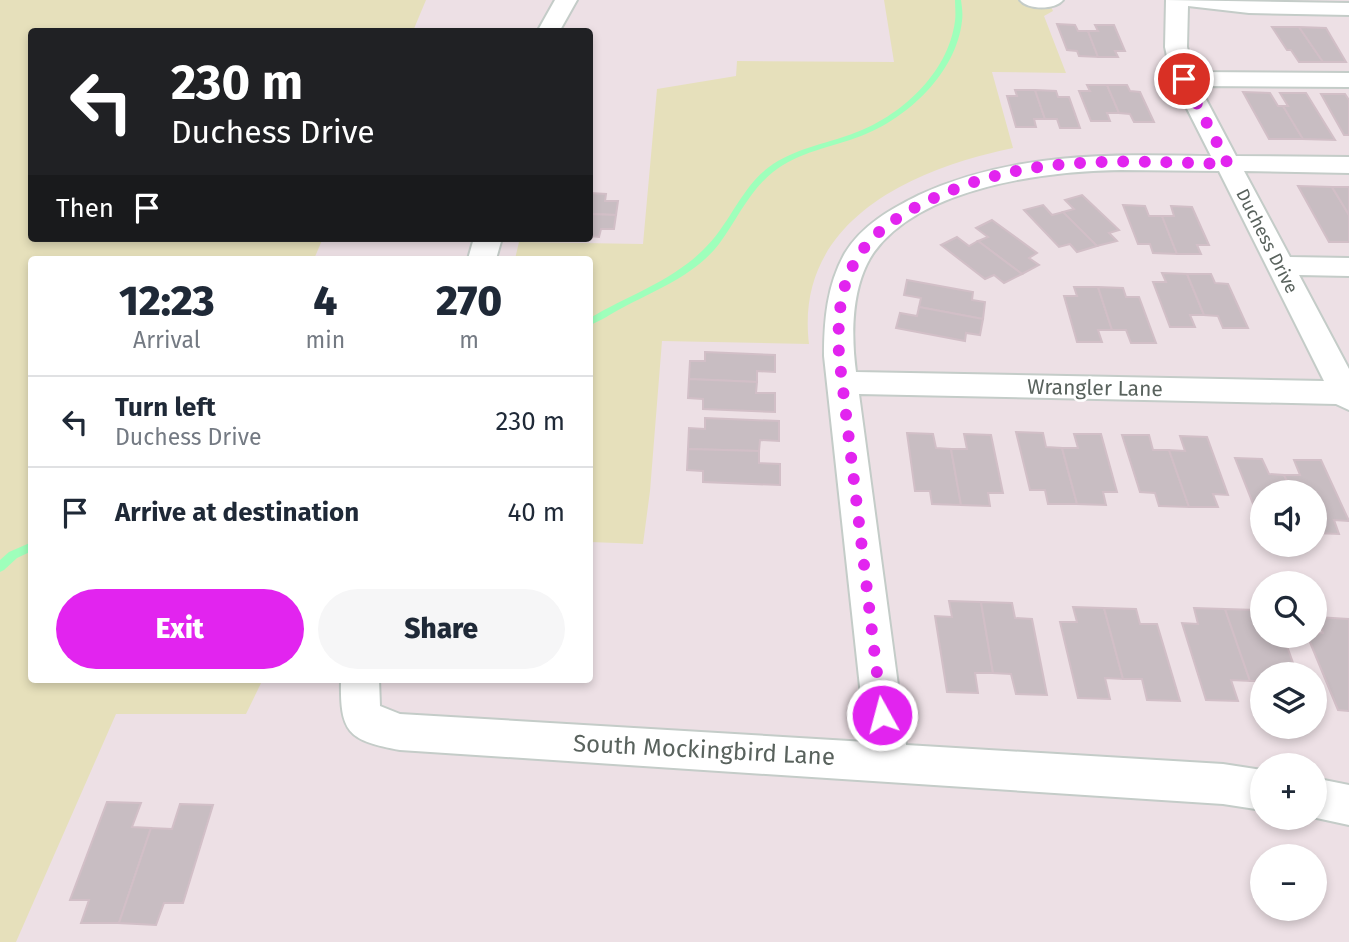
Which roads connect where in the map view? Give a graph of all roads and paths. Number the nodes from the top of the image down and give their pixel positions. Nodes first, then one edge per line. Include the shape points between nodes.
1 (566, 0) edge
2 (1031, 0) edge
3 (1050, 0) edge
4 (1177, 0) edge
5 (1188, 0) edge
6 (1349, 9) edge
7 (550, 28) edge
8 (1184, 79) junction
9 (1349, 80) edge
10 (1228, 164) junction
11 (1349, 164) edge
12 (1280, 266) junction
13 (1349, 267) edge
14 (842, 383) junction
15 (1348, 395) edge
16 (360, 697) edge
17 (888, 760) junction
18 (1250, 788) edge
19 (1327, 801) edge
20 (1349, 805) edge

1 - 7 street
2 - 3 street
4 - 8 street, Duchess Drive via 1176,47
5 - 6 street via 1260,8
8 - 9 street
8 - 10 street, Duchess Drive
10 - 11 street
10 - 12 street, Duchess Drive
10 - 14 street via 1041,164 984,177 901,215 860,251 847,278 838,332
12 - 13 street
12 - 15 street, Duchess Drive
14 - 15 street, Wrangler Lane
14 - 17 street
16 - 17 street, South Mockingbird Lane via 378,728 400,732
17 - 18 street, South Mockingbird Lane
19 - 20 street

